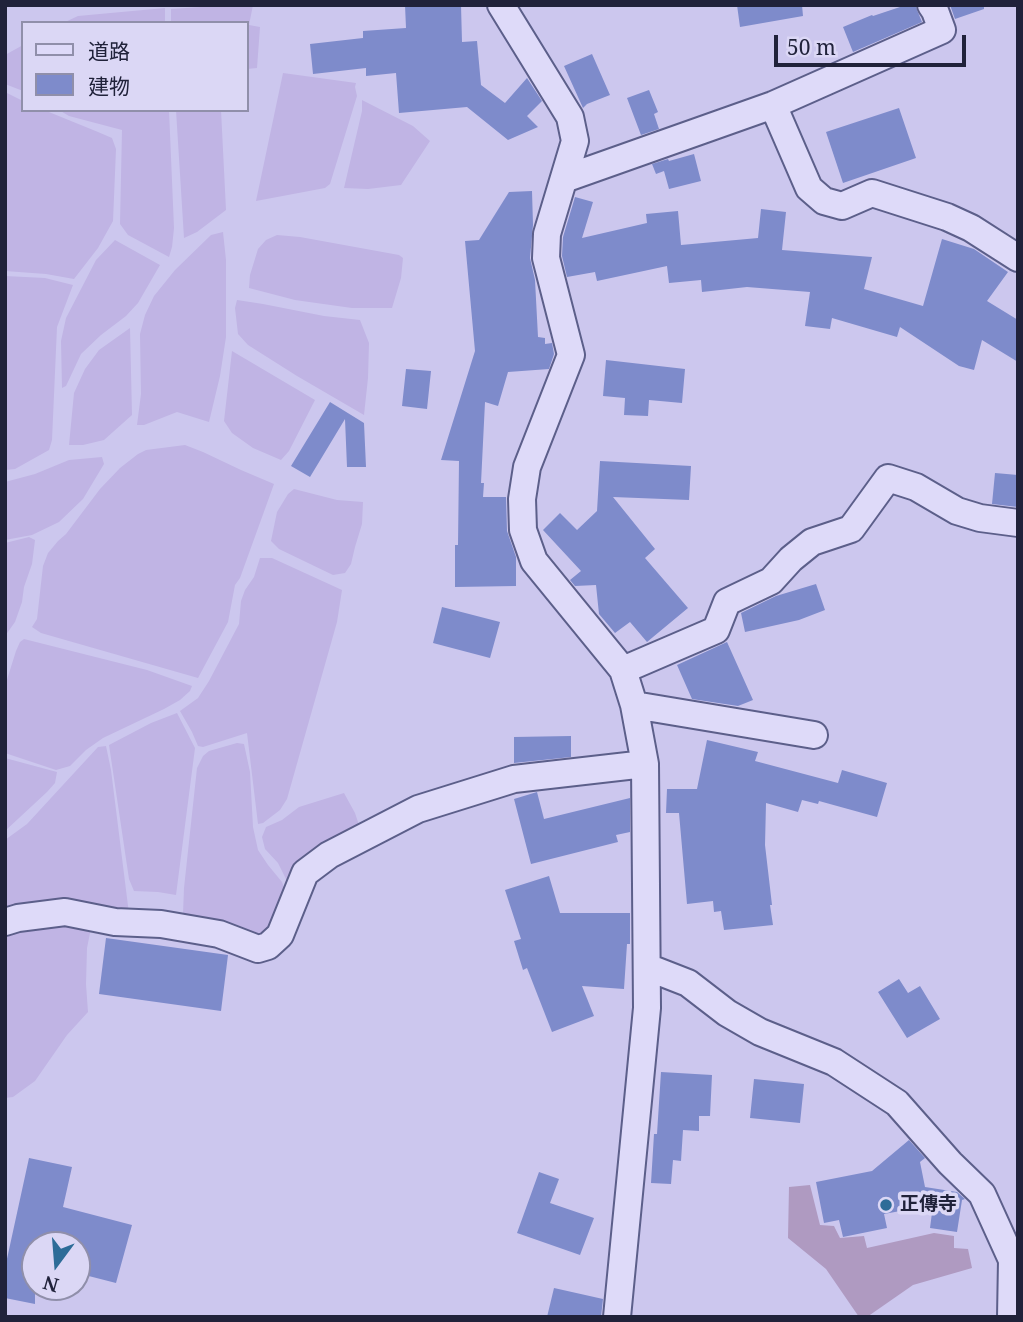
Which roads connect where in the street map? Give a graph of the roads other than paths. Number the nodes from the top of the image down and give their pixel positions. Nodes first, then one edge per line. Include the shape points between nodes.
1 (501, 5) edge
2 (931, 5) edge
3 (773, 105) junction
4 (564, 179) junction
5 (1018, 258) edge
6 (1018, 523) edge
7 (623, 670) junction
8 (634, 705) junction
9 (814, 735) dead end
10 (645, 764) junction
11 (5, 922) edge
12 (647, 967) junction
13 (1007, 1221) edge
14 (617, 1317) edge
15 (1011, 1317) edge

1 - 4 street via 570,117 575,141
2 - 3 street via 942,30
3 - 4 street
3 - 5 street via 809,188 824,201 842,206 872,193 959,222
4 - 7 street via 547,234 546,258 570,355 527,467 523,530 534,561
6 - 7 street via 957,511 916,487 888,478 851,529 812,542 772,581 727,602 716,630
7 - 8 street
8 - 9 street
8 - 10 street
10 - 11 street via 514,779 418,809 329,855 305,873 280,935 257,949 219,934 65,912
10 - 12 street
12 - 13 street via 688,983 760,1032 834,1062 897,1103
12 - 14 street via 647,1008
13 - 15 street

